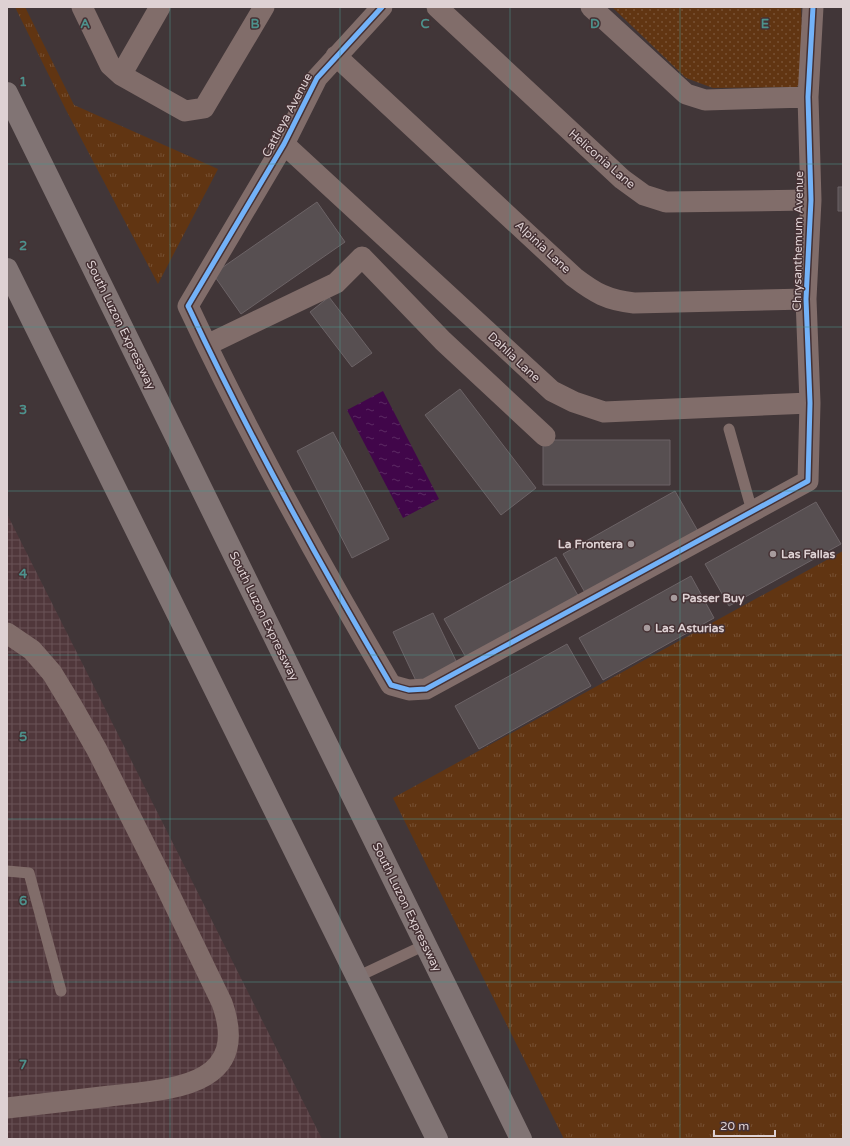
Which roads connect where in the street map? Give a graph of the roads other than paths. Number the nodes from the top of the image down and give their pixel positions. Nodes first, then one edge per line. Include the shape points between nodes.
1 (82, 7) edge
2 (160, 7) edge
3 (264, 7) edge
4 (382, 7) edge
5 (437, 7) edge
6 (591, 7) edge
7 (813, 7) edge
8 (336, 56) junction
9 (122, 74) junction
10 (7, 93) edge
11 (808, 97) junction
12 (284, 144) junction
13 (811, 200) junction
14 (7, 269) edge
15 (806, 299) junction
16 (207, 345) junction
17 (810, 404) junction
18 (729, 429) dead end
19 (545, 436) dead end
20 (752, 511) junction
21 (7, 633) edge
22 (7, 871) edge
23 (425, 945) junction
24 (357, 977) junction
25 (61, 991) dead end
26 (7, 1108) edge
27 (437, 1139) edge
28 (521, 1139) edge

1 - 9 street via 110,65
2 - 9 street
3 - 9 street via 204,108 185,111
4 - 8 street, Cattleya Avenue
5 - 13 street, Heliconia Lane via 622,179 644,195 666,202
6 - 11 street via 686,94 706,100
7 - 11 street, Chrysanthemum Avenue
8 - 12 street, Cattleya Avenue via 317,78
8 - 15 street, Alpinia Lane via 595,293 613,301 634,303
10 - 23 highway, South Luzon Expressway
11 - 13 street, Chrysanthemum Avenue
12 - 16 street, Cattleya Avenue via 188,306
12 - 17 street, Dahlia Lane via 552,391 569,400 604,412
13 - 15 street, Chrysanthemum Avenue
14 - 24 highway
15 - 17 street, Chrysanthemum Avenue
16 - 19 street via 336,283 362,257 443,341
16 - 20 street via 335,590 391,684 408,690 426,689
17 - 20 street, Chrysanthemum Avenue via 808,481
18 - 20 lane
21 - 26 street via 32,650 52,673 97,750 222,1003 228,1020 228,1045 222,1060 210,1073 198,1080 172,1089
22 - 25 lane via 30,873
23 - 24 lane
23 - 28 highway, South Luzon Expressway
24 - 27 highway

